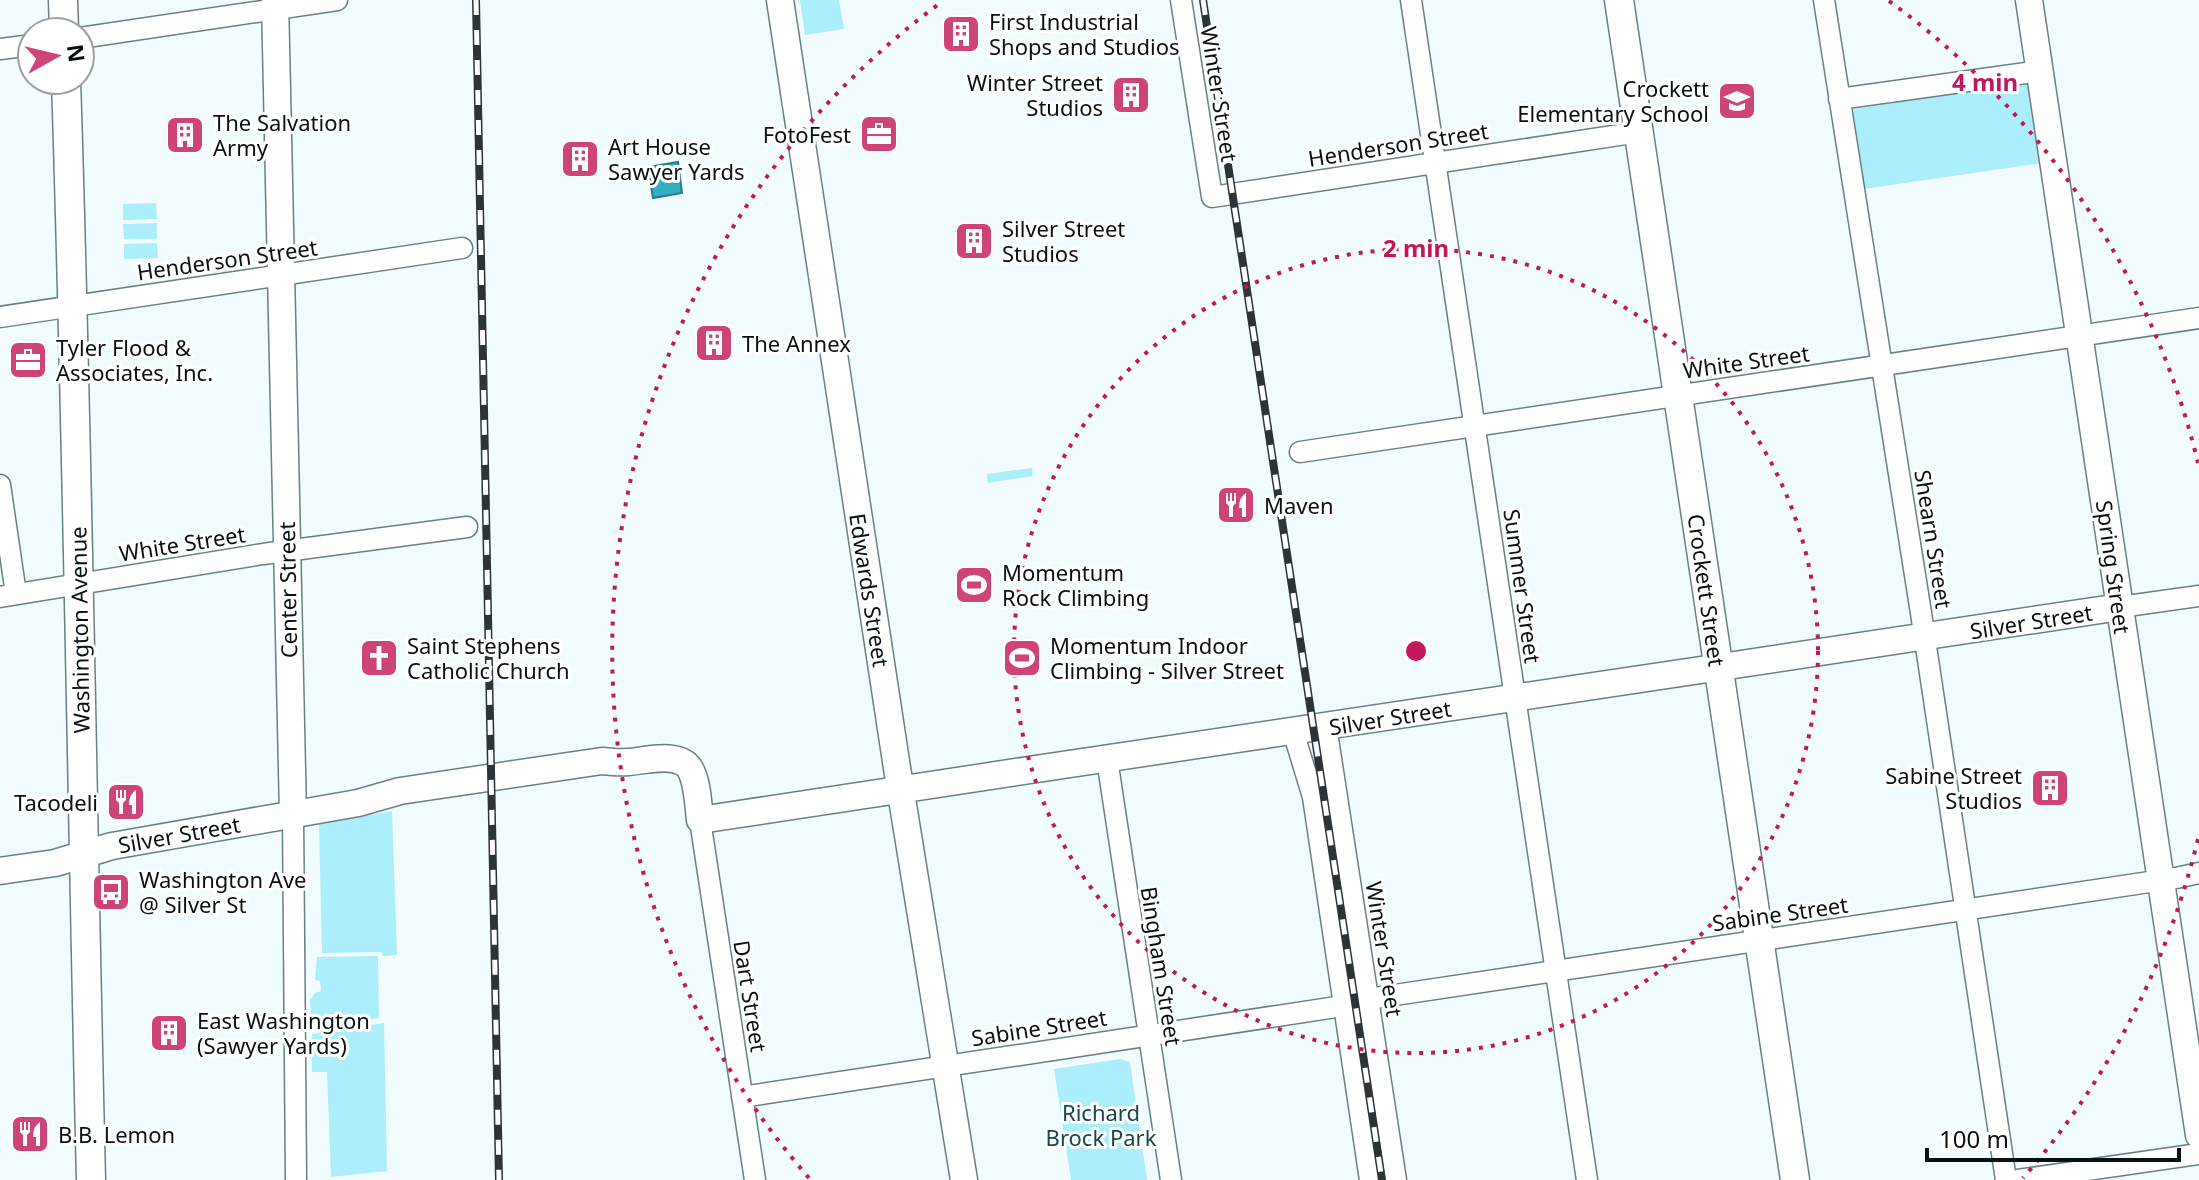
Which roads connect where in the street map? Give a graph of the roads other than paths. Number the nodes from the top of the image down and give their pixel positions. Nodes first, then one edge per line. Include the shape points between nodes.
1 (337, 0) edge
2 (780, 0) edge
3 (1181, 0) edge
4 (1411, 0) edge
5 (1619, 0) edge
6 (1824, 0) edge
7 (2029, 0) edge
8 (275, 5) edge
9 (96, 35) edge
10 (2040, 71) junction
11 (67, 96) edge
12 (1839, 99) junction
13 (1639, 132) junction
14 (1435, 162) junction
15 (1212, 197) joint
16 (462, 248) dead end
17 (282, 275) junction
18 (74, 306) junction
19 (0, 317) edge
20 (2199, 318) edge
21 (2080, 336) junction
22 (1883, 366) junction
23 (1678, 396) junction
24 (1474, 426) junction
25 (1300, 452) dead end
26 (0, 485) edge
27 (467, 527) dead end
28 (286, 551) junction
29 (78, 584) junction
30 (8, 596) edge
31 (2199, 596) edge
32 (2120, 607) junction
33 (1925, 637) junction
34 (1719, 667) junction
35 (1515, 698) junction
36 (1326, 726) junction
37 (1293, 731) junction
38 (1107, 759) junction
39 (901, 790) junction
40 (293, 815) junction
41 (700, 820) junction
42 (83, 854) junction
43 (0, 871) edge
44 (2199, 873) edge
45 (2161, 880) junction
46 (1965, 909) junction
47 (1760, 940) junction
48 (1556, 970) junction
49 (1368, 999) junction
50 (1343, 1006) junction
51 (1149, 1035) junction
52 (947, 1066) junction
53 (742, 1097) junction
54 (2199, 1135) edge
55 (2199, 1154) edge
56 (91, 1180) edge
57 (296, 1180) edge
58 (755, 1180) edge
59 (964, 1180) edge
60 (1171, 1180) edge
61 (1370, 1180) edge
62 (1396, 1180) edge
63 (1587, 1180) edge
64 (1795, 1180) edge
65 (2006, 1180) edge
66 (2018, 1180) edge

1 - 8 street
2 - 39 street, Edwards Street
3 - 15 street, Winter Street
4 - 14 street, Summer Street
5 - 13 main road, Crockett Street
6 - 12 street, Shearn Street
7 - 10 street, Spring Street
8 - 9 street
8 - 17 street, Center Street
10 - 12 street
10 - 21 street, Spring Street
11 - 18 main road, Washington Avenue
12 - 22 street, Shearn Street
13 - 14 street, Henderson Street
13 - 23 main road, Crockett Street
14 - 15 street, Henderson Street
14 - 24 street, Summer Street
16 - 17 street, Henderson Street
17 - 18 street, Henderson Street
17 - 28 street, Center Street
18 - 19 street, Henderson Street
18 - 29 main road, Washington Avenue
20 - 21 street, White Street
21 - 22 street, White Street
21 - 32 street, Spring Street
22 - 23 street, White Street
22 - 33 street, Shearn Street
23 - 24 street, White Street
23 - 34 main road, Crockett Street
24 - 25 street, White Street
24 - 35 street, Summer Street
26 - 30 street
27 - 28 street, White Street
28 - 29 street, White Street
28 - 40 street, Center Street
29 - 30 street, White Street
29 - 42 main road, Washington Avenue
31 - 32 street, Silver Street
32 - 33 street, Silver Street
32 - 45 street, Spring Street
33 - 34 street, Silver Street
33 - 46 street, Shearn Street
34 - 35 street, Silver Street
34 - 47 main road, Crockett Street
35 - 36 street, Silver Street
35 - 48 street, Summer Street
36 - 37 street, Silver Street
36 - 49 street, Winter Street
37 - 38 street, Silver Street
37 - 50 street via 1313,797
38 - 39 street, Silver Street
38 - 51 street, Bingham Street
39 - 41 street, Silver Street
39 - 52 street, Edwards Street
40 - 41 street, Silver Street via 602,770 624,762 674,759 687,764 694,778
40 - 42 street, Silver Street
40 - 57 street, Center Street
41 - 53 street, Dart Street
42 - 43 street, Silver Street
42 - 56 main road, Washington Avenue
44 - 45 street, Sabine Street
45 - 46 street, Sabine Street
45 - 54 street, Spring Street
46 - 47 street, Sabine Street
46 - 65 street, Shearn Street
47 - 48 street, Sabine Street
47 - 64 main road, Crockett Street
48 - 49 street, Sabine Street
48 - 63 street, Summer Street
49 - 62 street, Winter Street
50 - 51 street, Sabine Street
50 - 61 street
51 - 52 street, Sabine Street
51 - 60 street, Bingham Street
52 - 53 street, Sabine Street
52 - 59 street, Edwards Street
53 - 58 street, Dart Street
55 - 66 street

